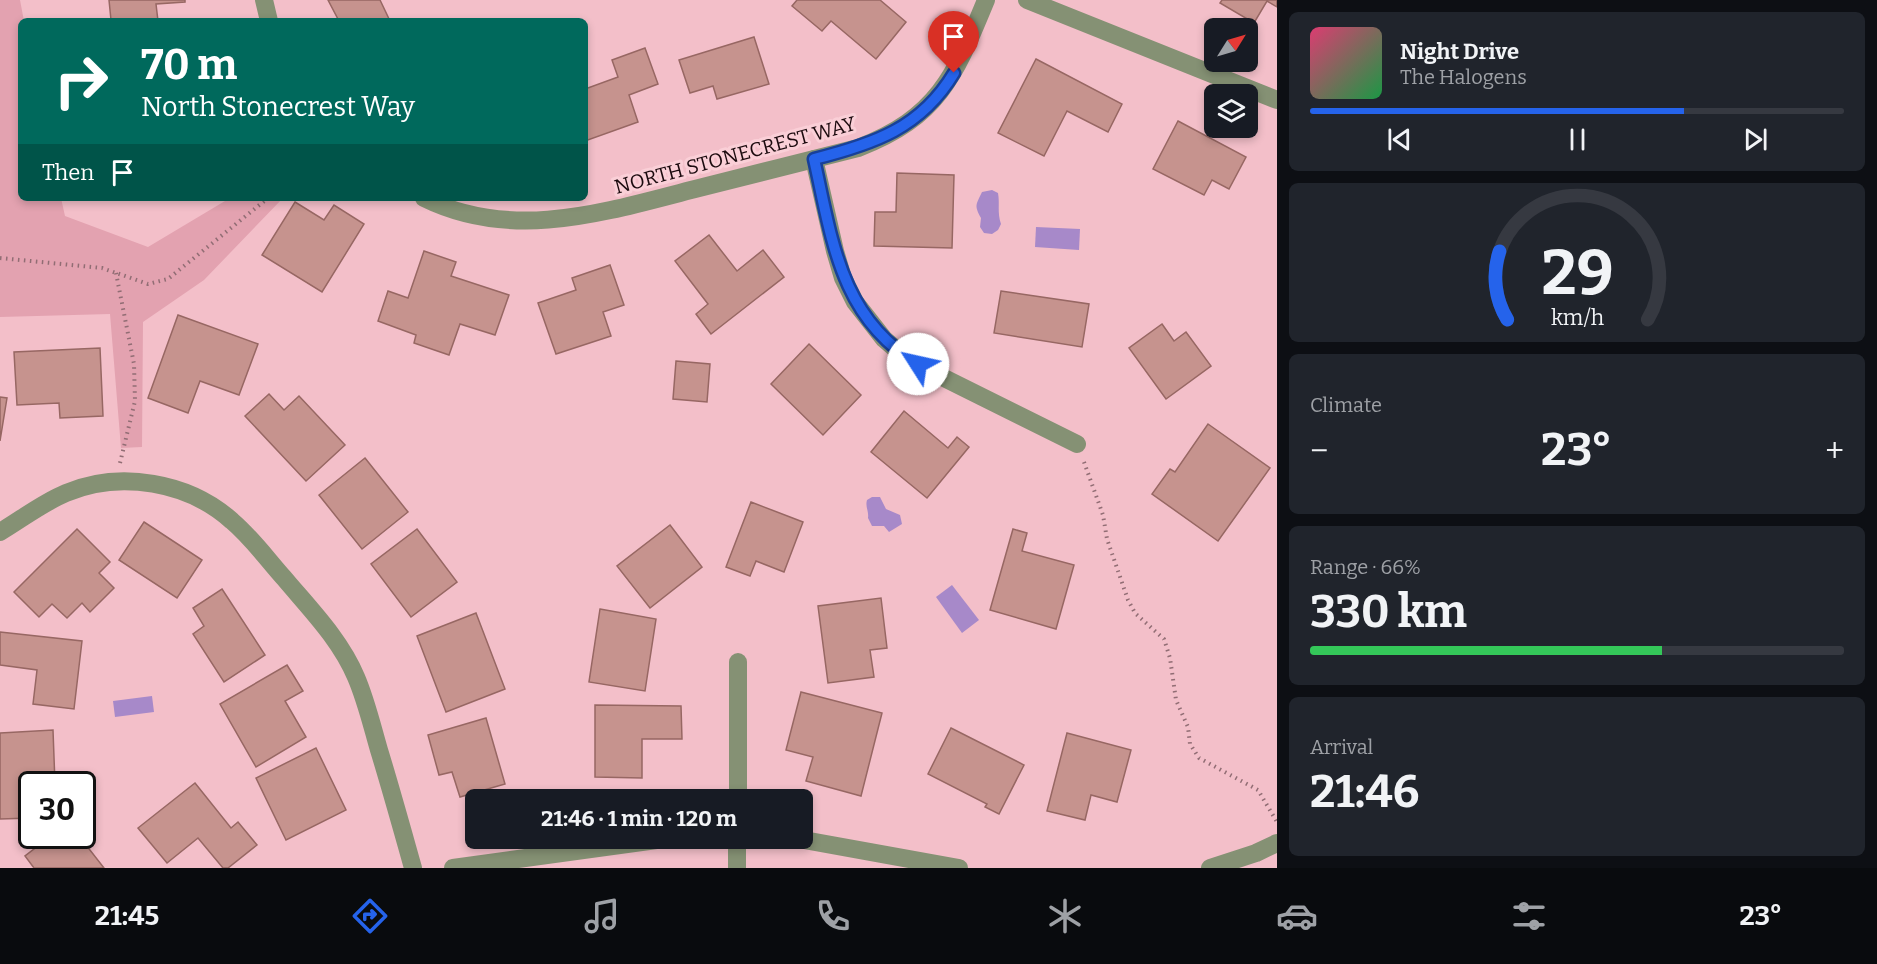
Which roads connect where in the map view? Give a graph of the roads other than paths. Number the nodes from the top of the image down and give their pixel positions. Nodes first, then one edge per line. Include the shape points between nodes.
1 (264, 0) edge
2 (986, 0) edge
3 (1027, 0) edge
4 (268, 18) edge
5 (1277, 100) edge
6 (814, 159) junction
7 (430, 201) edge
8 (1077, 444) road end
9 (0, 532) edge
10 (738, 662) dead end
11 (738, 789) edge
12 (813, 842) edge
13 (1277, 843) edge
14 (590, 849) edge
15 (737, 849) edge
16 (413, 868) edge
17 (453, 868) edge
18 (737, 868) edge
19 (959, 868) edge
20 (1210, 868) edge

1 - 4 street
2 - 6 street, NORTH STONECREST WAY via 961,61 929,106 885,138
3 - 5 street
6 - 7 street, NORTH STONECREST WAY via 592,216 529,222 482,217
6 - 8 street via 843,278 855,302 884,339 930,371
9 - 16 street via 42,504 69,492 115,483 154,484 182,491 232,520 327,629 347,659 365,702
10 - 11 street
12 - 19 street
13 - 20 street
14 - 17 street
15 - 18 street

